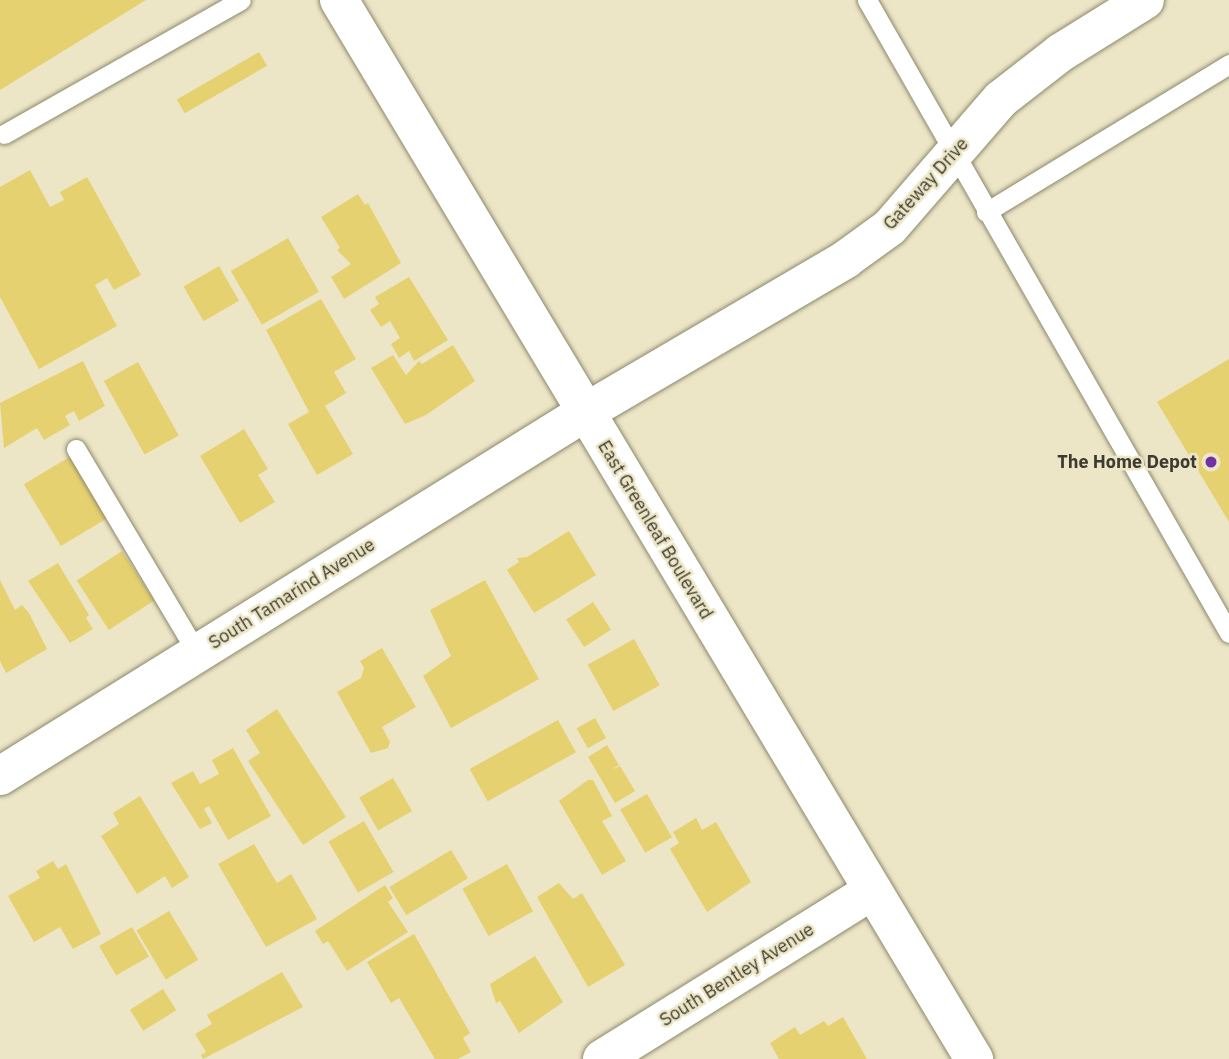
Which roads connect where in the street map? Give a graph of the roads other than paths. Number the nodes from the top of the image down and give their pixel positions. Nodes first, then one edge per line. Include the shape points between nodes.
1 (241, 0) edge
2 (339, 0) edge
3 (867, 0) edge
4 (1144, 0) edge
5 (1229, 64) edge
6 (4, 134) dead end
7 (953, 155) junction
8 (986, 212) junction
9 (584, 413) junction
10 (76, 449) dead end
11 (1229, 633) edge
12 (197, 653) junction
13 (0, 776) edge
14 (873, 890) junction
15 (601, 1059) edge
16 (974, 1059) edge

1 - 6 lane
2 - 9 street, East Greenleaf Boulevard
3 - 7 lane
4 - 7 street, Gateway Drive via 1060,53 1000,99
5 - 8 lane
7 - 8 lane
7 - 9 street, Gateway Drive via 890,227 846,259
8 - 11 lane
9 - 12 street, South Tamarind Avenue
9 - 14 street, East Greenleaf Boulevard
10 - 12 lane
12 - 13 street, South Tamarind Avenue
14 - 15 street, South Bentley Avenue
14 - 16 street, East Greenleaf Boulevard

